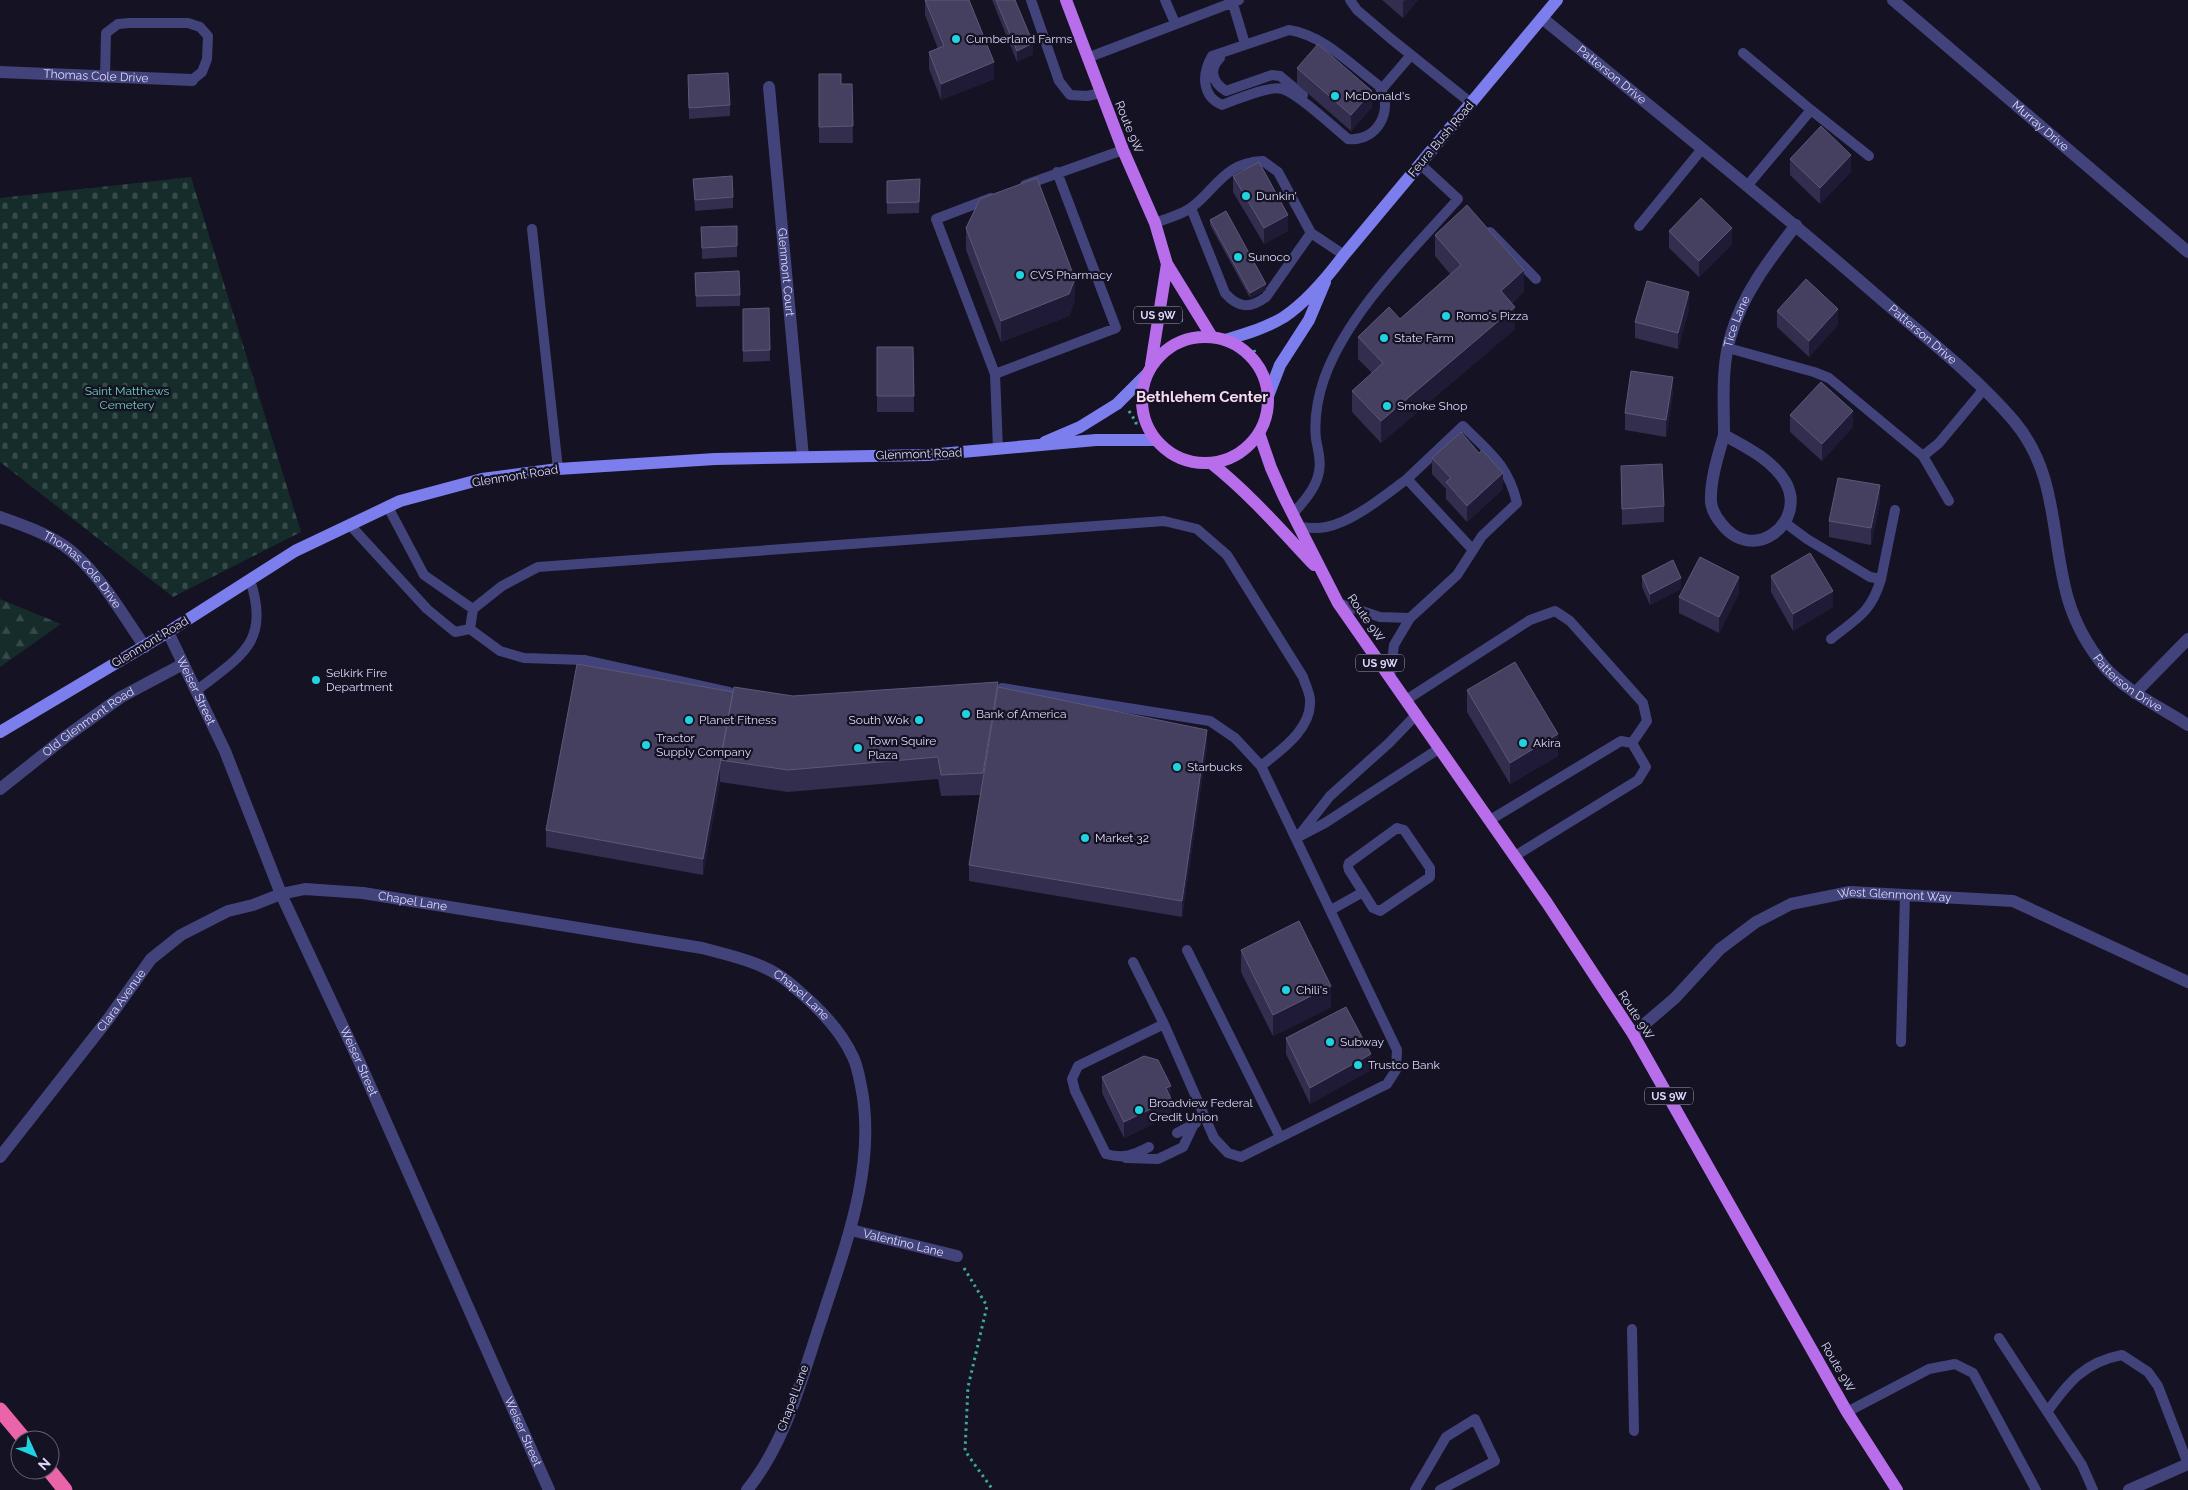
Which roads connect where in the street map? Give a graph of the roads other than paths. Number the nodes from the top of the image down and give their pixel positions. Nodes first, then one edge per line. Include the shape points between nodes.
1 (1031, 0) edge
2 (1066, 0) edge
3 (1165, 0) edge
4 (1350, 0) edge
5 (1557, 0) edge
6 (1893, 0) edge
7 (1236, 2) edge
8 (1542, 18) junction
9 (1175, 23) junction
10 (1245, 44) junction
11 (1228, 50) junction
12 (1743, 53) dead end
13 (1411, 55) junction
14 (1087, 58) junction
15 (0, 72) edge
16 (105, 76) junction
17 (192, 80) joint
18 (769, 87) dead end
19 (1381, 90) junction
20 (1101, 93) junction
21 (1471, 103) junction
22 (1811, 110) junction
23 (1368, 136) junction
24 (1702, 149) junction
25 (1123, 150) junction
26 (1869, 156) dead end
27 (1420, 164) junction
28 (1057, 172) junction
29 (1747, 186) junction
30 (1191, 208) junction
31 (1156, 223) junction
32 (1796, 225) junction
33 (1484, 226) edge
34 (1639, 226) dead end
35 (532, 229) dead end
36 (1311, 233) junction
37 (2188, 252) edge
38 (1344, 255) junction
39 (1167, 264) junction
40 (1326, 279) junction
41 (1536, 279) dead end
42 (1212, 337) junction
43 (1225, 340) junction
44 (1728, 348) junction
45 (1149, 370) junction
46 (995, 374) junction
47 (1984, 389) junction
48 (1268, 396) junction
49 (1259, 433) junction
50 (1724, 435) junction
51 (1155, 440) junction
52 (1033, 447) junction
53 (998, 449) junction
54 (1923, 456) junction
55 (803, 457) junction
56 (1211, 463) junction
57 (558, 469) junction
58 (1407, 479) junction
59 (1950, 501) dead end
60 (388, 507) junction
61 (1895, 510) dead end
62 (1293, 514) junction
63 (0, 517) edge
64 (1784, 522) junction
65 (350, 526) junction
66 (1299, 527) junction
67 (1473, 550) junction
68 (1322, 575) junction
69 (1881, 579) junction
70 (250, 580) junction
71 (1338, 603) junction
72 (473, 609) junction
73 (1410, 618) junction
74 (470, 629) junction
75 (168, 632) junction
76 (1831, 639) dead end
77 (2188, 639) edge
78 (145, 646) junction
79 (183, 664) junction
80 (1390, 677) junction
81 (991, 688) edge
82 (196, 692) junction
83 (2135, 692) junction
84 (742, 695) edge
85 (1406, 700) junction
86 (1417, 714) junction
87 (2188, 725) edge
88 (0, 732) edge
89 (1632, 743) junction
90 (1440, 748) junction
91 (1261, 766) junction
92 (0, 789) edge
93 (1490, 820) junction
94 (1297, 838) junction
95 (1515, 856) junction
96 (1363, 892) junction
97 (281, 894) junction
98 (1905, 895) junction
99 (1331, 910) junction
100 (1187, 950) dead end
101 (1133, 962) dead end
102 (2188, 982) edge
103 (1164, 1024) junction
104 (1633, 1034) junction
105 (1901, 1042) dead end
106 (1205, 1118) junction
107 (1194, 1124) junction
108 (1177, 1133) dead end
109 (1280, 1137) junction
110 (1149, 1147) dead end
111 (0, 1158) edge
112 (1120, 1158) junction
113 (850, 1230) junction
114 (957, 1256) road end
115 (1632, 1329) dead end
116 (1999, 1338) dead end
117 (0, 1410) edge
118 (1848, 1412) junction
119 (2047, 1412) junction
120 (16, 1430) edge
121 (1634, 1431) dead end
122 (2188, 1464) edge
123 (57, 1480) edge
124 (65, 1490) edge
125 (549, 1490) edge
126 (747, 1490) edge
127 (1415, 1490) edge
128 (1440, 1490) edge
129 (1897, 1490) edge
130 (2036, 1490) edge
131 (2093, 1490) edge
132 (2129, 1490) edge

1 - 20 lane via 1059,81 1070,95
2 - 14 main road, Route 9W / US 9W
3 - 9 lane
4 - 13 lane via 1357,10
5 - 8 main road, Feura Bush Road
6 - 37 street, Murray Drive
7 - 9 lane
7 - 10 lane
8 - 21 main road, Feura Bush Road
8 - 24 street, Patterson Drive
9 - 14 lane
10 - 11 lane
10 - 19 lane via 1289,30 1301,32 1315,37
11 - 23 lane via 1215,63 1212,72 1214,81 1226,91 1272,75 1280,76 1350,134
11 - 23 lane via 1212,56 1206,67 1207,92 1213,101 1222,105 1281,88 1348,138 1358,140
12 - 22 lane
13 - 19 lane
13 - 21 lane
14 - 20 main road, Route 9W / US 9W
15 - 16 street, Thomas Cole Drive
16 - 17 street, Thomas Cole Drive
16 - 17 lane via 106,34 118,24 188,22 200,27 208,36 207,59 202,72
18 - 55 street, Glenmont Court
19 - 23 lane via 1385,109 1375,130
20 - 25 main road, Route 9W / US 9W
21 - 27 main road, Feura Bush Road
22 - 26 lane
22 - 29 lane
24 - 29 street, Patterson Drive
24 - 34 lane
25 - 28 lane
25 - 31 main road, Route 9W / US 9W
27 - 38 main road, Feura Bush Road
27 - 62 lane via 1461,203 1371,299 1336,348 1323,381 1316,413 1320,457 1318,476 1309,495
28 - 46 lane via 936,219
28 - 46 lane via 1116,328
29 - 32 street, Patterson Drive
30 - 31 lane
30 - 36 lane via 1222,176 1254,161 1263,161 1278,172
30 - 36 lane via 1225,293 1240,305 1248,306 1266,297
31 - 39 main road, Route 9W / US 9W
32 - 44 street, Tice Lane via 1760,273 1744,304
32 - 47 street, Patterson Drive
33 - 41 lane
35 - 57 lane
36 - 38 lane
38 - 40 main road, Feura Bush Road
39 - 42 main road, Route 9W / US 9W
39 - 45 main road, Route 9W / US 9W
40 - 43 main road, Feura Bush Road via 1284,316 1250,333
40 - 48 main road, Feura Bush Road via 1309,320 1280,365
42 - 43 main road
42 - 45 main road via 1194,337 1178,342 1163,352
43 - 48 main road via 1242,348 1255,361 1264,378
44 - 50 street, Tice Lane
44 - 54 lane via 1829,378
45 - 51 main road via 1142,392 1142,408 1146,425
45 - 52 main road, Glenmont Road via 1117,404 1080,427
46 - 53 lane
47 - 54 lane via 1939,443
47 - 83 street, Patterson Drive via 2016,424 2041,466 2049,487 2068,600 2086,640 2105,667
48 - 49 main road via 1266,415
49 - 56 main road via 1246,448 1230,458
49 - 62 main road, Route 9W / US 9W
50 - 64 street via 1756,452 1786,483 1791,508
50 - 64 street, Tice Lane via 1711,502 1718,518 1728,532 1749,542 1759,542 1768,537
51 - 52 main road, Glenmont Road via 1096,440
51 - 56 main road via 1170,454 1190,462
52 - 53 main road, Glenmont Road
53 - 55 main road, Glenmont Road via 928,456
54 - 59 lane
55 - 57 main road, Glenmont Road
56 - 68 main road, Route 9W / US 9W via 1259,506
57 - 60 main road, Glenmont Road via 482,479
58 - 66 lane via 1339,524
58 - 67 lane
58 - 67 lane via 1463,426 1491,454 1512,484 1517,503 1482,536
60 - 65 main road, Glenmont Road
60 - 72 lane via 424,575
61 - 69 lane
62 - 66 main road, Route 9W / US 9W
63 - 78 street, Thomas Cole Drive via 38,530 81,560
64 - 69 lane via 1870,577
65 - 70 main road, Glenmont Road via 295,552
65 - 74 lane via 427,609 455,632
66 - 68 main road, Route 9W / US 9W
67 - 73 lane via 1457,575
68 - 71 main road, Route 9W / US 9W
69 - 76 lane via 1868,610
70 - 75 main road, Glenmont Road
70 - 82 lane via 257,600 258,620 253,640 234,662
71 - 73 lane via 1380,617
71 - 80 main road, Route 9W / US 9W
72 - 74 lane
72 - 91 lane via 502,586 538,567 1164,521 1197,530 1227,555 1303,677 1310,699 1308,719 1292,740
73 - 80 lane via 1394,645
74 - 84 lane via 500,651 524,658 584,660
75 - 78 main road, Glenmont Road
75 - 79 street, Weiser Street
77 - 83 street
78 - 88 main road, Glenmont Road
79 - 82 street, Weiser Street
79 - 92 street, Old Glenmont Road via 121,696
80 - 85 main road, Route 9W / US 9W
81 - 91 lane via 1210,720 1235,738
82 - 97 street, Weiser Street via 224,751
83 - 87 street, Patterson Drive
85 - 86 main road, Route 9W / US 9W
85 - 89 lane via 1530,620 1555,611 1570,621 1644,703 1647,720
86 - 90 main road, Route 9W / US 9W
86 - 94 lane via 1330,796
89 - 93 lane via 1621,740
89 - 95 lane via 1646,767 1638,780
90 - 93 main road, Route 9W / US 9W
90 - 94 lane
91 - 94 lane
93 - 95 main road, Route 9W / US 9W
94 - 99 lane
95 - 104 main road, Route 9W / US 9W
96 - 96 lane via 1373,908 1380,911 1430,877 1430,868 1404,830 1397,828 1348,866
96 - 99 lane
97 - 111 street, Clara Avenue via 228,911 181,935 151,959
97 - 113 street, Chapel Lane via 305,889 363,893 702,948 744,960 780,976 814,1004 836,1029 854,1058 859,1075 865,1140
97 - 125 street, Weiser Street via 359,1061
98 - 102 street, West Glenmont Way via 2013,901
98 - 104 street, West Glenmont Way via 1850,892 1791,904 1756,922 1720,948 1675,998
98 - 105 lane
99 - 109 lane via 1397,1050 1396,1070 1387,1084
100 - 109 lane
101 - 103 lane
103 - 106 lane
103 - 112 lane via 1078,1066 1072,1079 1106,1154
104 - 118 main road, Route 9W / US 9W
106 - 107 lane
106 - 109 lane via 1214,1138 1228,1153 1241,1156
107 - 108 lane
107 - 112 lane via 1183,1147 1158,1159
110 - 112 lane
113 - 114 street, Valentino Lane
113 - 126 street, Chapel Lane via 791,1411 770,1456
115 - 121 lane
116 - 119 lane
117 - 120 highway
118 - 129 main road, Route 9W / US 9W
118 - 130 lane via 1929,1370 1955,1364 1973,1373
119 - 122 lane via 2083,1369 2122,1355 2148,1372 2158,1386
119 - 131 lane via 2082,1465
122 - 132 street
123 - 124 highway
127 - 128 lane via 1446,1437 1475,1418 1494,1461

